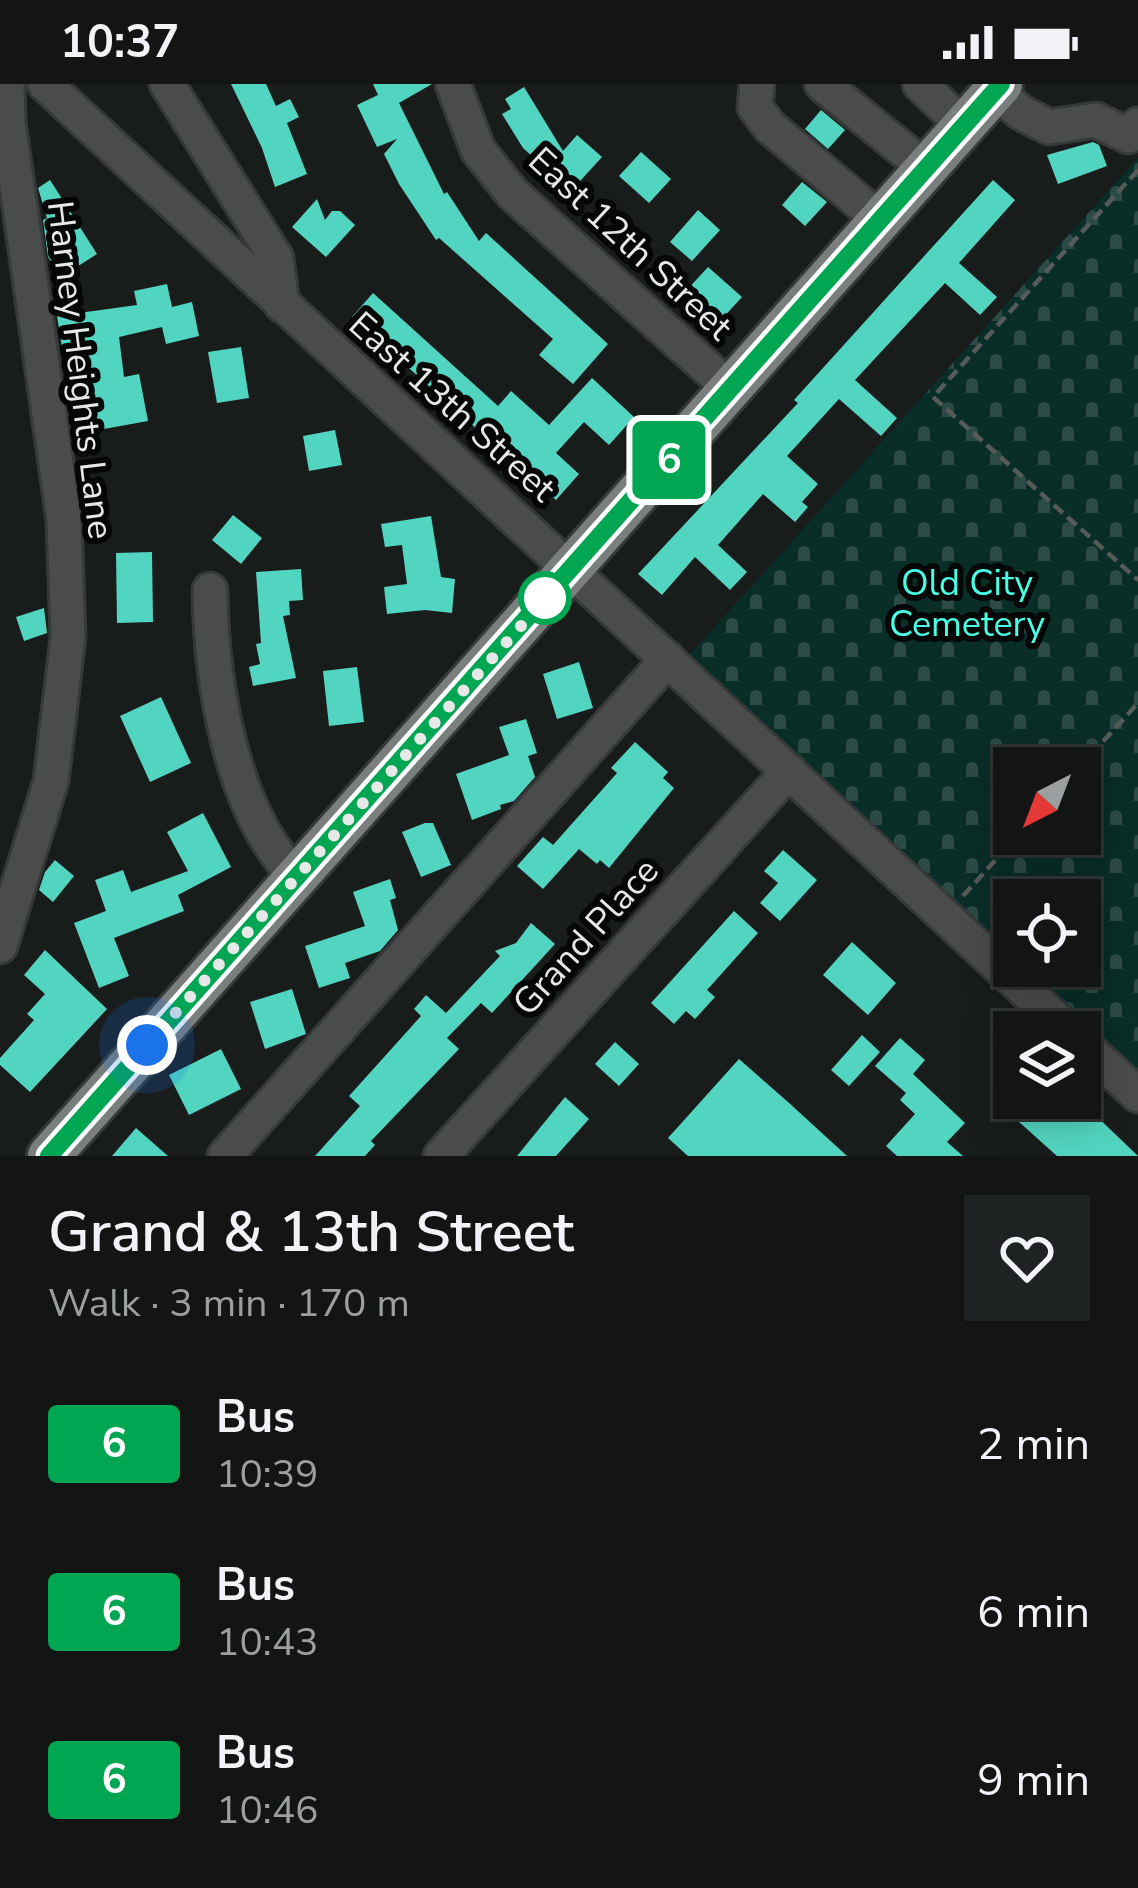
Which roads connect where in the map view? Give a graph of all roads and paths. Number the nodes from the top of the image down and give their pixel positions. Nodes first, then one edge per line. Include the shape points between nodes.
1 (7, 84) edge
2 (45, 84) edge
3 (167, 84) edge
4 (453, 84) edge
5 (757, 84) edge
6 (822, 84) edge
7 (920, 84) edge
8 (999, 87) edge
9 (1138, 125) edge
10 (964, 126) junction
11 (926, 169) junction
12 (1138, 170) edge
13 (883, 222) junction
14 (282, 305) junction
15 (733, 390) junction
16 (571, 569) junction
17 (1138, 580) edge
18 (210, 590) dead end
19 (668, 659) junction
20 (1138, 703) edge
21 (1098, 747) edge
22 (789, 771) junction
23 (1000, 855) edge
24 (296, 876) junction
25 (963, 896) dead end
26 (0, 946) edge
27 (1047, 1011) edge
28 (1101, 1061) edge
29 (1138, 1095) edge
30 (49, 1156) edge
31 (225, 1156) edge
32 (441, 1156) edge

1 - 26 street, Harney Heights Lane via 64,520 68,638 51,781
2 - 14 street, East 13th Street
3 - 14 street via 276,258
4 - 15 street, East 12th Street via 478,150 513,194
5 - 13 street via 755,107 770,128
6 - 11 street
7 - 10 street
8 - 9 street via 1049,128 1096,119 1128,136
8 - 10 main road
10 - 11 main road
11 - 13 main road
12 - 17 path via 933,398
13 - 15 main road
14 - 16 street, East 13th Street
15 - 16 main road
16 - 19 street, East 13th Street
16 - 24 main road
18 - 24 street via 226,734 275,854
19 - 22 street, East 13th Street
19 - 31 street
20 - 21 path
22 - 27 street, East 13th Street
22 - 32 street, Grand Place
23 - 25 path
24 - 30 main road
28 - 29 street

